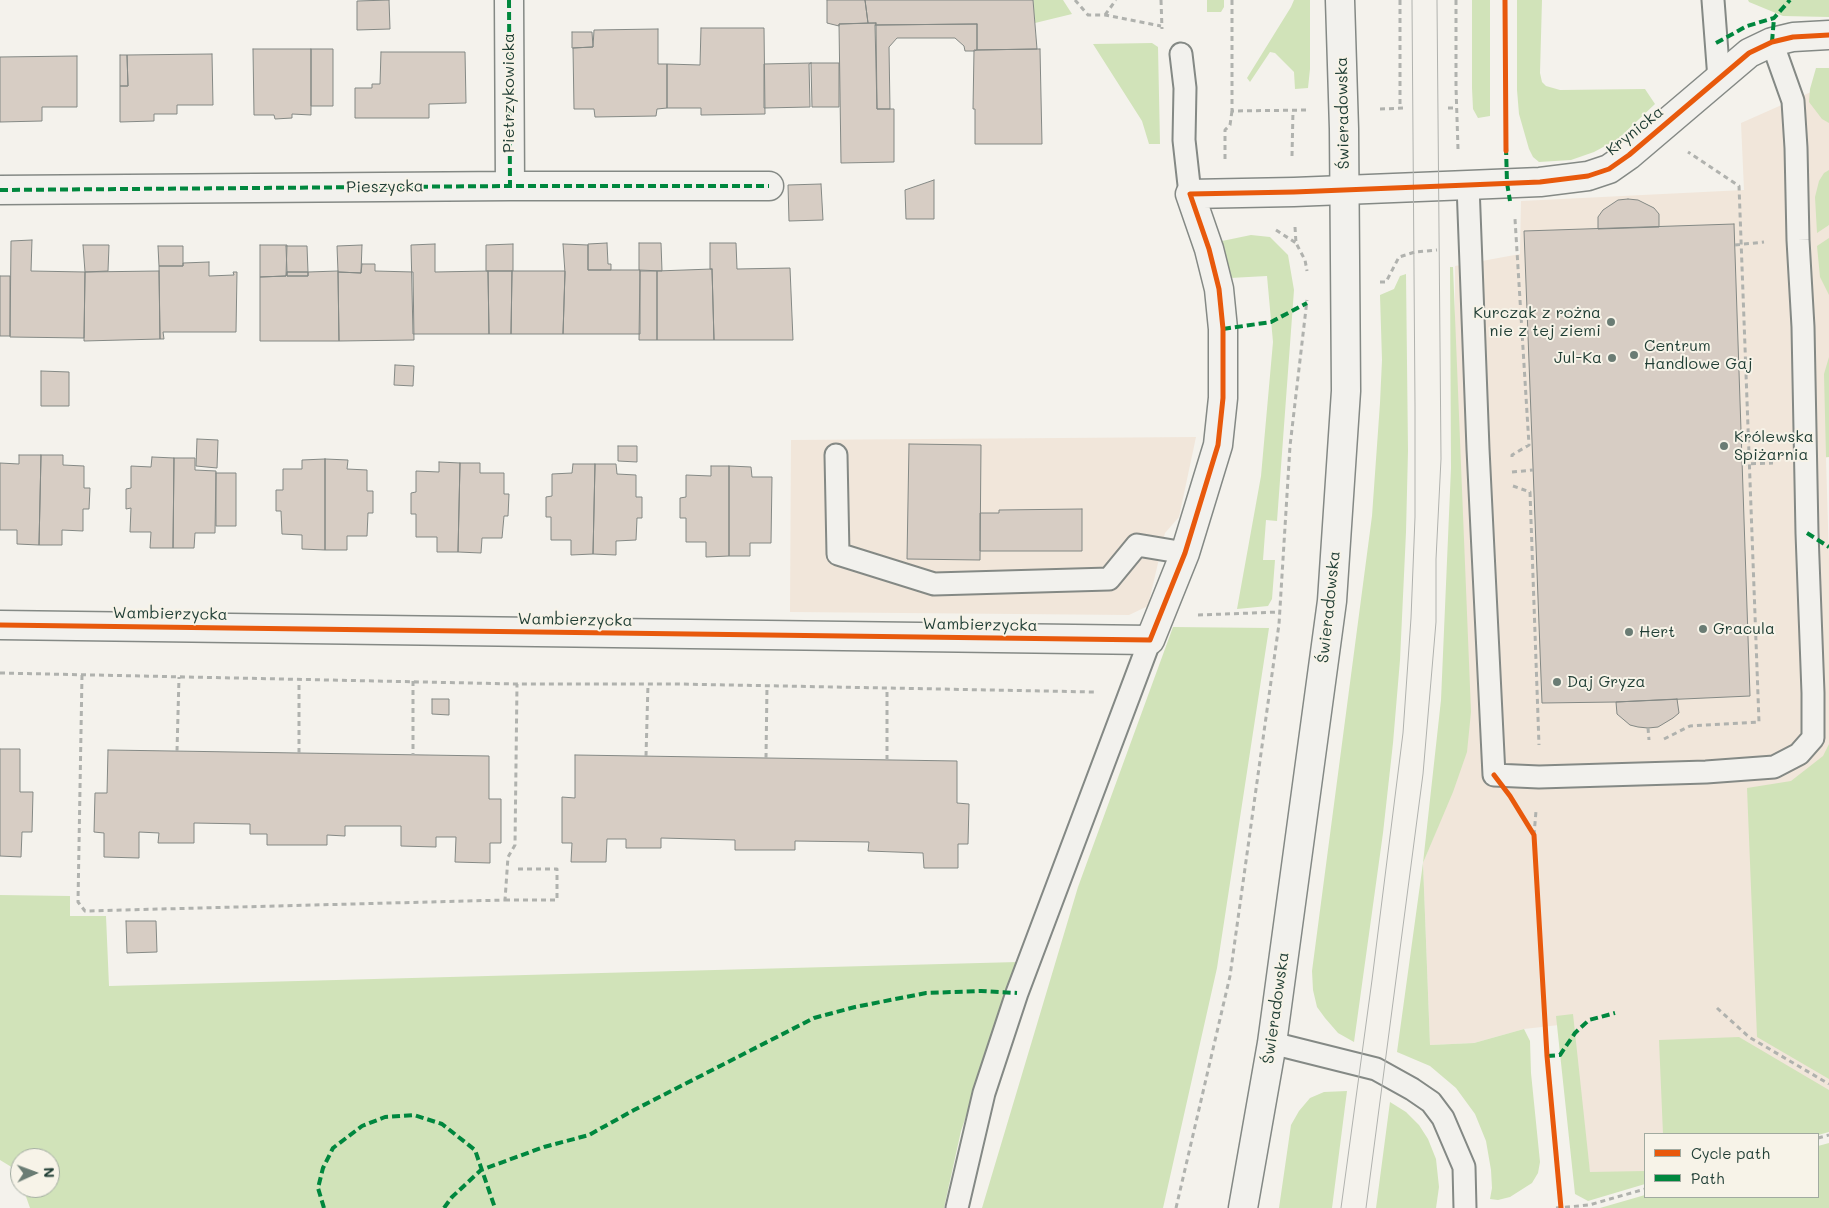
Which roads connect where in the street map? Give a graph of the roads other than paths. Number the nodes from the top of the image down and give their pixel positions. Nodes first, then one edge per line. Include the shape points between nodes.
1 (509, 0) edge
2 (1340, 0) edge
3 (1713, 0) edge
4 (1829, 35) edge
5 (1772, 42) junction
6 (1181, 54) dead end
7 (1719, 79) junction
8 (1468, 185) junction
9 (510, 186) junction
10 (769, 186) dead end
11 (0, 190) edge
12 (1344, 190) junction
13 (1190, 194) junction
14 (836, 455) dead end
15 (1185, 554) junction
16 (0, 625) edge
17 (1155, 628) junction
18 (1272, 1043) junction
19 (957, 1208) edge
20 (1243, 1208) edge
21 (1465, 1208) edge

1 - 9 street, Pietrzykowicka
2 - 12 street, Świeradowska
3 - 7 lane
4 - 5 street, Krynicka
5 - 7 street, Krynicka via 1749,54
5 - 8 lane via 1793,101 1796,148 1813,692 1813,738 1799,754 1774,767 1539,777 1494,775
6 - 13 lane via 1184,140
7 - 8 street, Krynicka via 1609,169 1588,176 1540,182
8 - 12 street, Krynicka
9 - 10 street, Pieszycka
9 - 11 street, Pieszycka
12 - 13 street, Krynicka
12 - 18 street, Świeradowska via 1346,391 1332,601
13 - 15 street via 1219,289 1223,398 1218,445
14 - 15 lane via 838,554 934,584 1109,579 1137,545
15 - 17 street
16 - 17 street, Wambierzycka
17 - 19 lane via 1017,993 984,1093
18 - 20 street, Świeradowska
18 - 21 lane via 1376,1069 1431,1102 1443,1118 1464,1167

